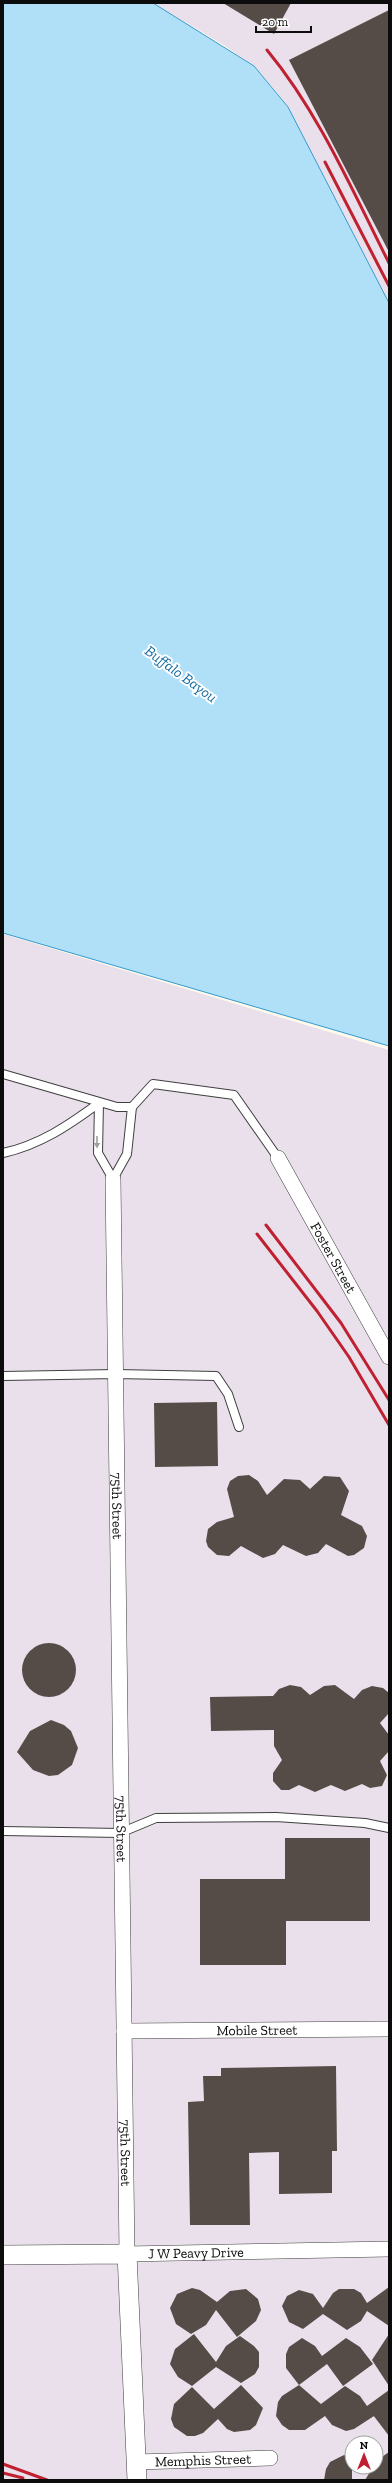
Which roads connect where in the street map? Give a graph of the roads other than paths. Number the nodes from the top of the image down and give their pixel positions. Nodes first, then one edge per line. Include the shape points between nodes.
1 (3, 1074) edge
2 (99, 1103) junction
3 (132, 1107) junction
4 (3, 1153) edge
5 (278, 1158) joint
6 (113, 1179) junction
7 (389, 1357) edge
8 (116, 1374) junction
9 (3, 1376) edge
10 (239, 1427) dead end
11 (389, 1828) edge
12 (3, 1831) edge
13 (120, 1833) junction
14 (389, 2029) edge
15 (124, 2031) junction
16 (389, 2249) edge
17 (127, 2254) junction
18 (3, 2255) edge
19 (270, 2458) dead end
20 (137, 2471) edge

1 - 2 lane
2 - 3 lane
2 - 4 lane via 68,1126 26,1148
2 -> 6 lane via 98,1153
3 - 5 lane via 153,1084 234,1096
3 - 6 lane via 127,1154
5 - 7 street, Foster Street
6 - 8 street, 75th Street
8 - 9 lane
8 - 10 lane via 216,1376 228,1394
8 - 13 street, 75th Street
11 - 13 lane via 276,1817 156,1818
12 - 13 lane
13 - 15 street, 75th Street
14 - 15 street, Mobile Street
15 - 17 street, 75th Street
16 - 17 street, J W Peavy Drive
17 - 18 street, J W Peavy Drive
17 - 20 street, 75th Street
19 - 20 street, Memphis Street

